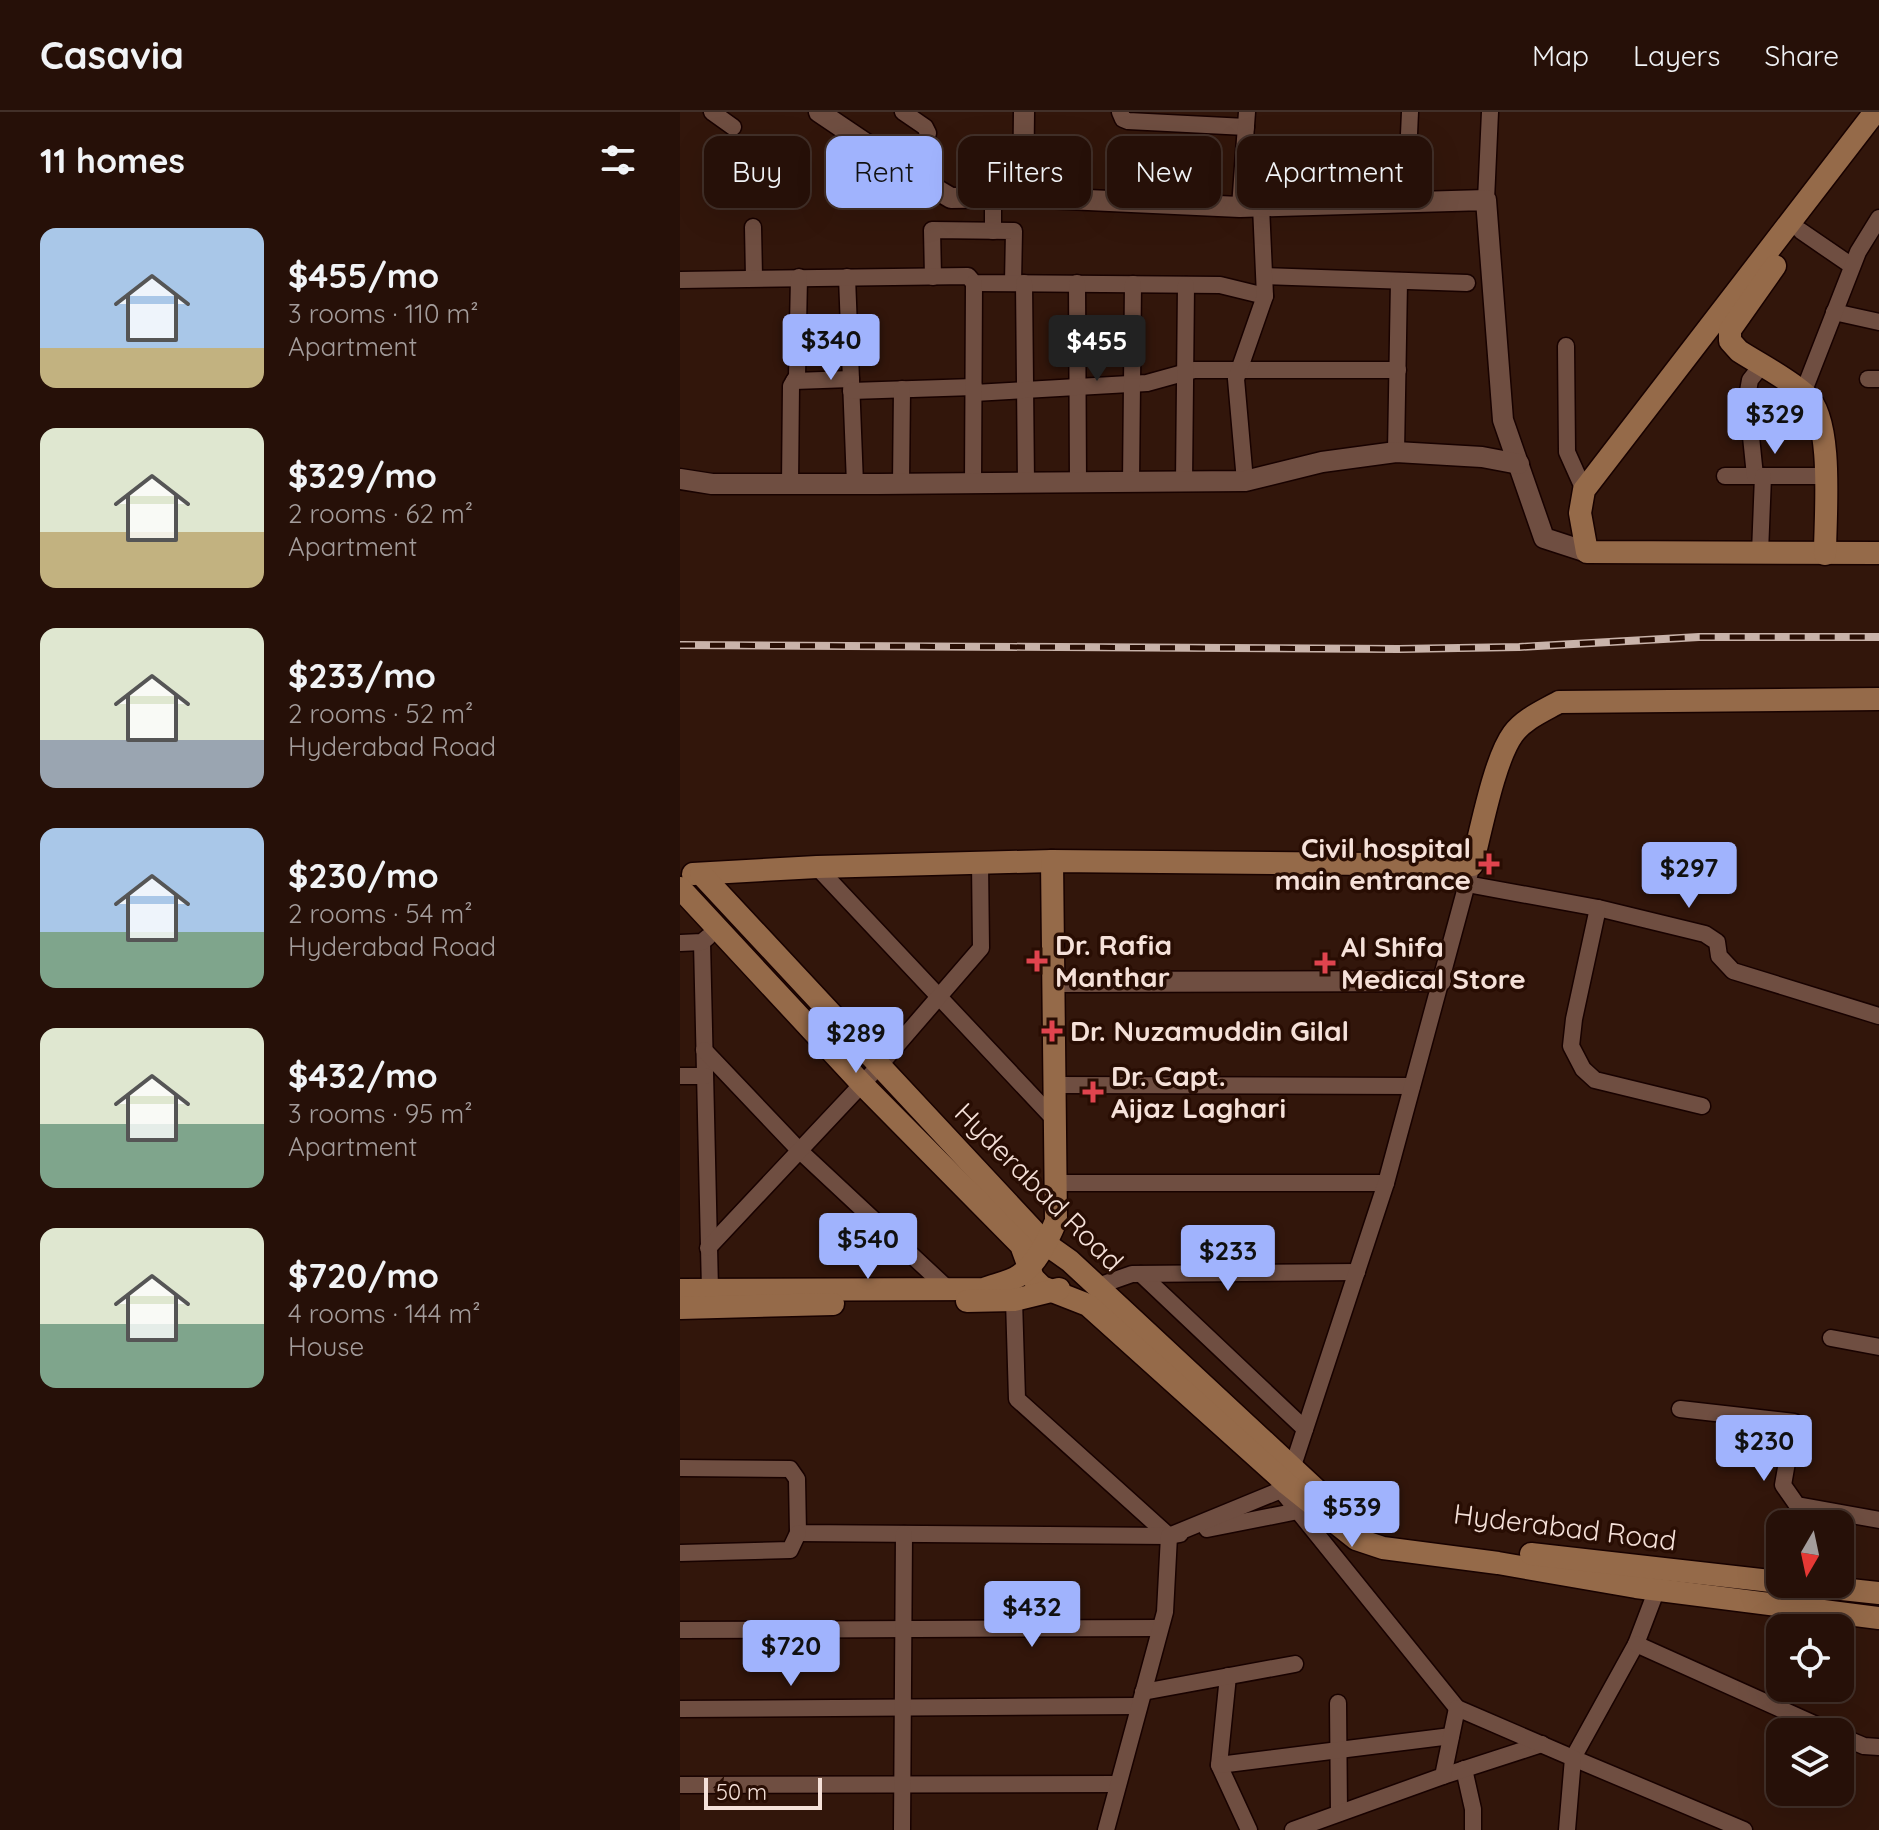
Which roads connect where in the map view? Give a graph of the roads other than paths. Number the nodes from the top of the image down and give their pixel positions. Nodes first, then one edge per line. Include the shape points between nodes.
1 (712, 112) edge
2 (819, 112) edge
3 (903, 112) edge
4 (1024, 112) edge
5 (1120, 112) edge
6 (1410, 112) edge
7 (1490, 112) edge
8 (1875, 112) edge
9 (1247, 119) edge
10 (733, 127) dead end
11 (1879, 129) edge
12 (855, 136) edge
13 (927, 136) edge
14 (1024, 136) edge
15 (1409, 136) edge
16 (1091, 200) edge
17 (1486, 200) junction
18 (1432, 201) edge
19 (1237, 207) edge
20 (993, 208) edge
21 (1261, 208) edge
22 (1879, 218) edge
23 (753, 227) dead end
24 (993, 231) junction
25 (1801, 231) junction
26 (1852, 266) junction
27 (1265, 276) junction
28 (754, 277) junction
29 (799, 277) junction
30 (847, 277) junction
31 (933, 277) junction
32 (680, 280) edge
33 (1399, 281) junction
34 (974, 283) junction
35 (1019, 283) junction
36 (1077, 283) junction
37 (1467, 283) dead end
38 (1133, 284) junction
39 (1186, 285) junction
40 (1265, 296) junction
41 (1834, 312) junction
42 (1879, 322) edge
43 (1566, 346) dead end
44 (1761, 366) junction
45 (1398, 370) junction
46 (1239, 371) junction
47 (1183, 373) junction
48 (794, 381) junction
49 (1130, 384) junction
50 (851, 385) junction
51 (1077, 387) junction
52 (902, 389) junction
53 (974, 390) junction
54 (1025, 390) junction
55 (1803, 393) junction
56 (1396, 452) junction
57 (1519, 464) junction
58 (1725, 476) dead end
59 (1759, 476) junction
60 (1824, 476) junction
61 (680, 479) edge
62 (1245, 481) junction
63 (1184, 482) junction
64 (1078, 483) junction
65 (1131, 483) junction
66 (790, 484) junction
67 (855, 484) junction
68 (901, 484) junction
69 (973, 484) junction
70 (1026, 484) junction
71 (1584, 490) junction
72 (1587, 552) junction
73 (1760, 553) junction
74 (1879, 553) edge
75 (1825, 554) junction
76 (1879, 699) edge
77 (1052, 861) junction
78 (980, 862) junction
79 (817, 867) junction
80 (690, 874) edge
81 (1470, 874) junction
82 (680, 888) edge
83 (1598, 908) junction
84 (710, 935) junction
85 (680, 943) edge
86 (1441, 981) junction
87 (1055, 982) junction
88 (938, 997) junction
89 (1879, 1016) edge
90 (704, 1050) junction
91 (879, 1066) junction
92 (680, 1076) edge
93 (705, 1076) junction
94 (862, 1084) junction
95 (1054, 1085) junction
96 (1412, 1086) junction
97 (1702, 1106) dead end
98 (1054, 1119) junction
99 (800, 1151) junction
100 (1055, 1183) junction
101 (1386, 1183) junction
102 (1046, 1244) junction
103 (708, 1248) junction
104 (1029, 1266) junction
105 (1074, 1266) junction
106 (1357, 1272) junction
107 (1141, 1274) junction
108 (1095, 1287) junction
109 (948, 1289) junction
110 (680, 1290) edge
111 (710, 1290) junction
112 (1053, 1291) junction
113 (1014, 1300) junction
114 (680, 1308) edge
115 (1831, 1338) dead end
116 (1879, 1347) edge
117 (1680, 1409) dead end
118 (1305, 1429) junction
119 (680, 1468) edge
120 (1287, 1480) junction
121 (1298, 1511) junction
122 (1879, 1520) edge
123 (798, 1533) junction
124 (904, 1534) junction
125 (1169, 1536) junction
126 (680, 1553) edge
127 (1766, 1581) edge
128 (1657, 1589) junction
129 (1854, 1590) edge
130 (1879, 1593) edge
131 (1879, 1618) edge
132 (1160, 1628) junction
133 (680, 1630) edge
134 (904, 1630) junction
135 (1636, 1644) junction
136 (1295, 1664) dead end
137 (1228, 1676) junction
138 (1141, 1699) junction
139 (1338, 1703) dead end
140 (903, 1706) junction
141 (1457, 1708) junction
142 (680, 1709) edge
143 (1801, 1718) edge
144 (1451, 1736) junction
145 (1854, 1742) edge
146 (1542, 1744) junction
147 (1879, 1747) edge
148 (1337, 1751) junction
149 (1573, 1758) junction
150 (1219, 1765) junction
151 (1464, 1769) junction
152 (1443, 1776) junction
153 (902, 1784) junction
154 (1118, 1784) junction
155 (680, 1785) edge
156 (1339, 1813) junction
157 (902, 1830) edge
158 (1106, 1830) edge
159 (1249, 1830) edge
160 (1293, 1830) edge
161 (1473, 1830) edge
162 (1567, 1830) edge
163 (1744, 1830) edge

1 - 10 street
2 - 12 street
3 - 13 street via 925,127
4 - 14 street
5 - 9 street via 1128,121
6 - 15 street
7 - 17 street
8 - 71 main road
11 - 25 main road
16 - 19 street
17 - 18 street
17 - 57 street via 1503,420
20 - 24 street
21 - 27 street
22 - 26 street
23 - 28 street
24 - 31 street via 932,230
24 - 35 street via 1014,231
25 - 26 street
25 - 44 main road via 1730,330 1730,341
26 - 41 street
27 - 33 street
27 - 40 street
28 - 29 street
28 - 32 street
29 - 30 street
29 - 48 street
30 - 31 street
30 - 50 street
31 - 34 street via 968,276
33 - 37 street
33 - 45 street
34 - 35 street
34 - 53 street
35 - 36 street
35 - 54 street
36 - 38 street
36 - 51 street
38 - 39 street
38 - 49 street
39 - 40 street via 1220,285
39 - 47 street
40 - 46 street
41 - 42 street
41 - 55 street
43 - 71 street via 1567,452
44 - 55 main road
44 - 59 street via 1750,380 1747,397
45 - 46 street
45 - 56 street
46 - 47 street
46 - 62 street
47 - 49 street
47 - 63 street
48 - 50 street
48 - 66 street
49 - 51 street
49 - 65 street
50 - 52 street
50 - 67 street
51 - 54 street
51 - 64 street
52 - 53 street
52 - 68 street
53 - 54 street
53 - 69 street
54 - 70 street
55 - 60 main road via 1818,411 1824,433
56 - 57 street
56 - 62 street via 1322,462
57 - 72 street via 1544,538
58 - 59 street
59 - 60 street
59 - 73 street
60 - 75 main road
61 - 66 street
62 - 63 street
63 - 65 street
64 - 65 street
64 - 70 street
66 - 67 street
67 - 68 street
68 - 69 street
69 - 70 street
71 - 72 main road via 1580,513
72 - 73 main road
73 - 75 main road
74 - 75 main road
76 - 81 main road via 1559,702 1514,733 1503,753
77 - 78 main road
77 - 81 main road
77 - 87 main road
78 - 79 main road
78 - 88 street via 981,948
79 - 80 main road
79 - 88 street
80 - 91 main road, Hyderabad Road
81 - 83 street
81 - 86 street
82 - 84 main road, Hyderabad Road
83 - 89 street via 1705,934 1717,942 1719,956 1733,971
83 - 97 street via 1574,1019 1571,1046 1576,1058 1595,1080
84 - 85 street
84 - 90 street
84 - 94 main road, Hyderabad Road
86 - 87 street
86 - 96 street
87 - 95 main road
88 - 91 street
88 - 98 street
90 - 93 street
90 - 99 street
91 - 94 street
91 - 102 main road, Hyderabad Road
92 - 93 street
93 - 103 street
94 - 99 street
94 - 104 main road, Hyderabad Road via 1021,1245
95 - 96 street
95 - 98 main road
96 - 101 street
98 - 100 main road
99 - 103 street
99 - 109 street
100 - 101 street
100 - 102 main road via 1056,1221
101 - 106 street
102 - 104 main road
102 - 105 main road, Hyderabad Road
103 - 111 street
104 - 109 main road via 1018,1277 984,1289
104 - 112 main road, Hyderabad Road via 1033,1278
105 - 108 main road, Hyderabad Road
105 - 112 main road via 1065,1286
106 - 107 street
106 - 118 street
107 - 108 street
107 - 118 street
108 - 120 main road, Hyderabad Road
109 - 111 main road
110 - 111 main road
112 - 113 main road
112 - 120 main road, Hyderabad Road via 1088,1305
113 - 114 main road
113 - 125 street via 1017,1399
115 - 116 street
117 - 122 street via 1794,1422 1783,1485 1797,1505
118 - 120 street
119 - 123 street via 790,1469 797,1479
120 - 121 street
120 - 125 street
120 - 127 main road, Hyderabad Road via 1362,1528 1387,1535
120 - 128 main road, Hyderabad Road via 1356,1539 1383,1548
121 - 125 street
121 - 141 street
123 - 124 street
123 - 126 street via 790,1550
124 - 125 street
124 - 134 street
125 - 132 street
128 - 131 main road, Hyderabad Road
128 - 135 street
129 - 130 main road
132 - 134 street
132 - 138 street
133 - 134 street
134 - 140 street
135 - 143 street
135 - 149 street
136 - 137 street
137 - 138 street
137 - 150 street
138 - 140 street
138 - 154 street
139 - 148 street
140 - 142 street
140 - 153 street
141 - 144 street
141 - 146 street
144 - 148 street
144 - 152 street
145 - 147 street
146 - 149 street
146 - 151 street
148 - 150 street
148 - 156 street
149 - 162 street
149 - 163 street
150 - 159 street
151 - 152 street
151 - 161 street
152 - 156 street
153 - 154 street
153 - 155 street
153 - 157 street
154 - 158 street
156 - 160 street

